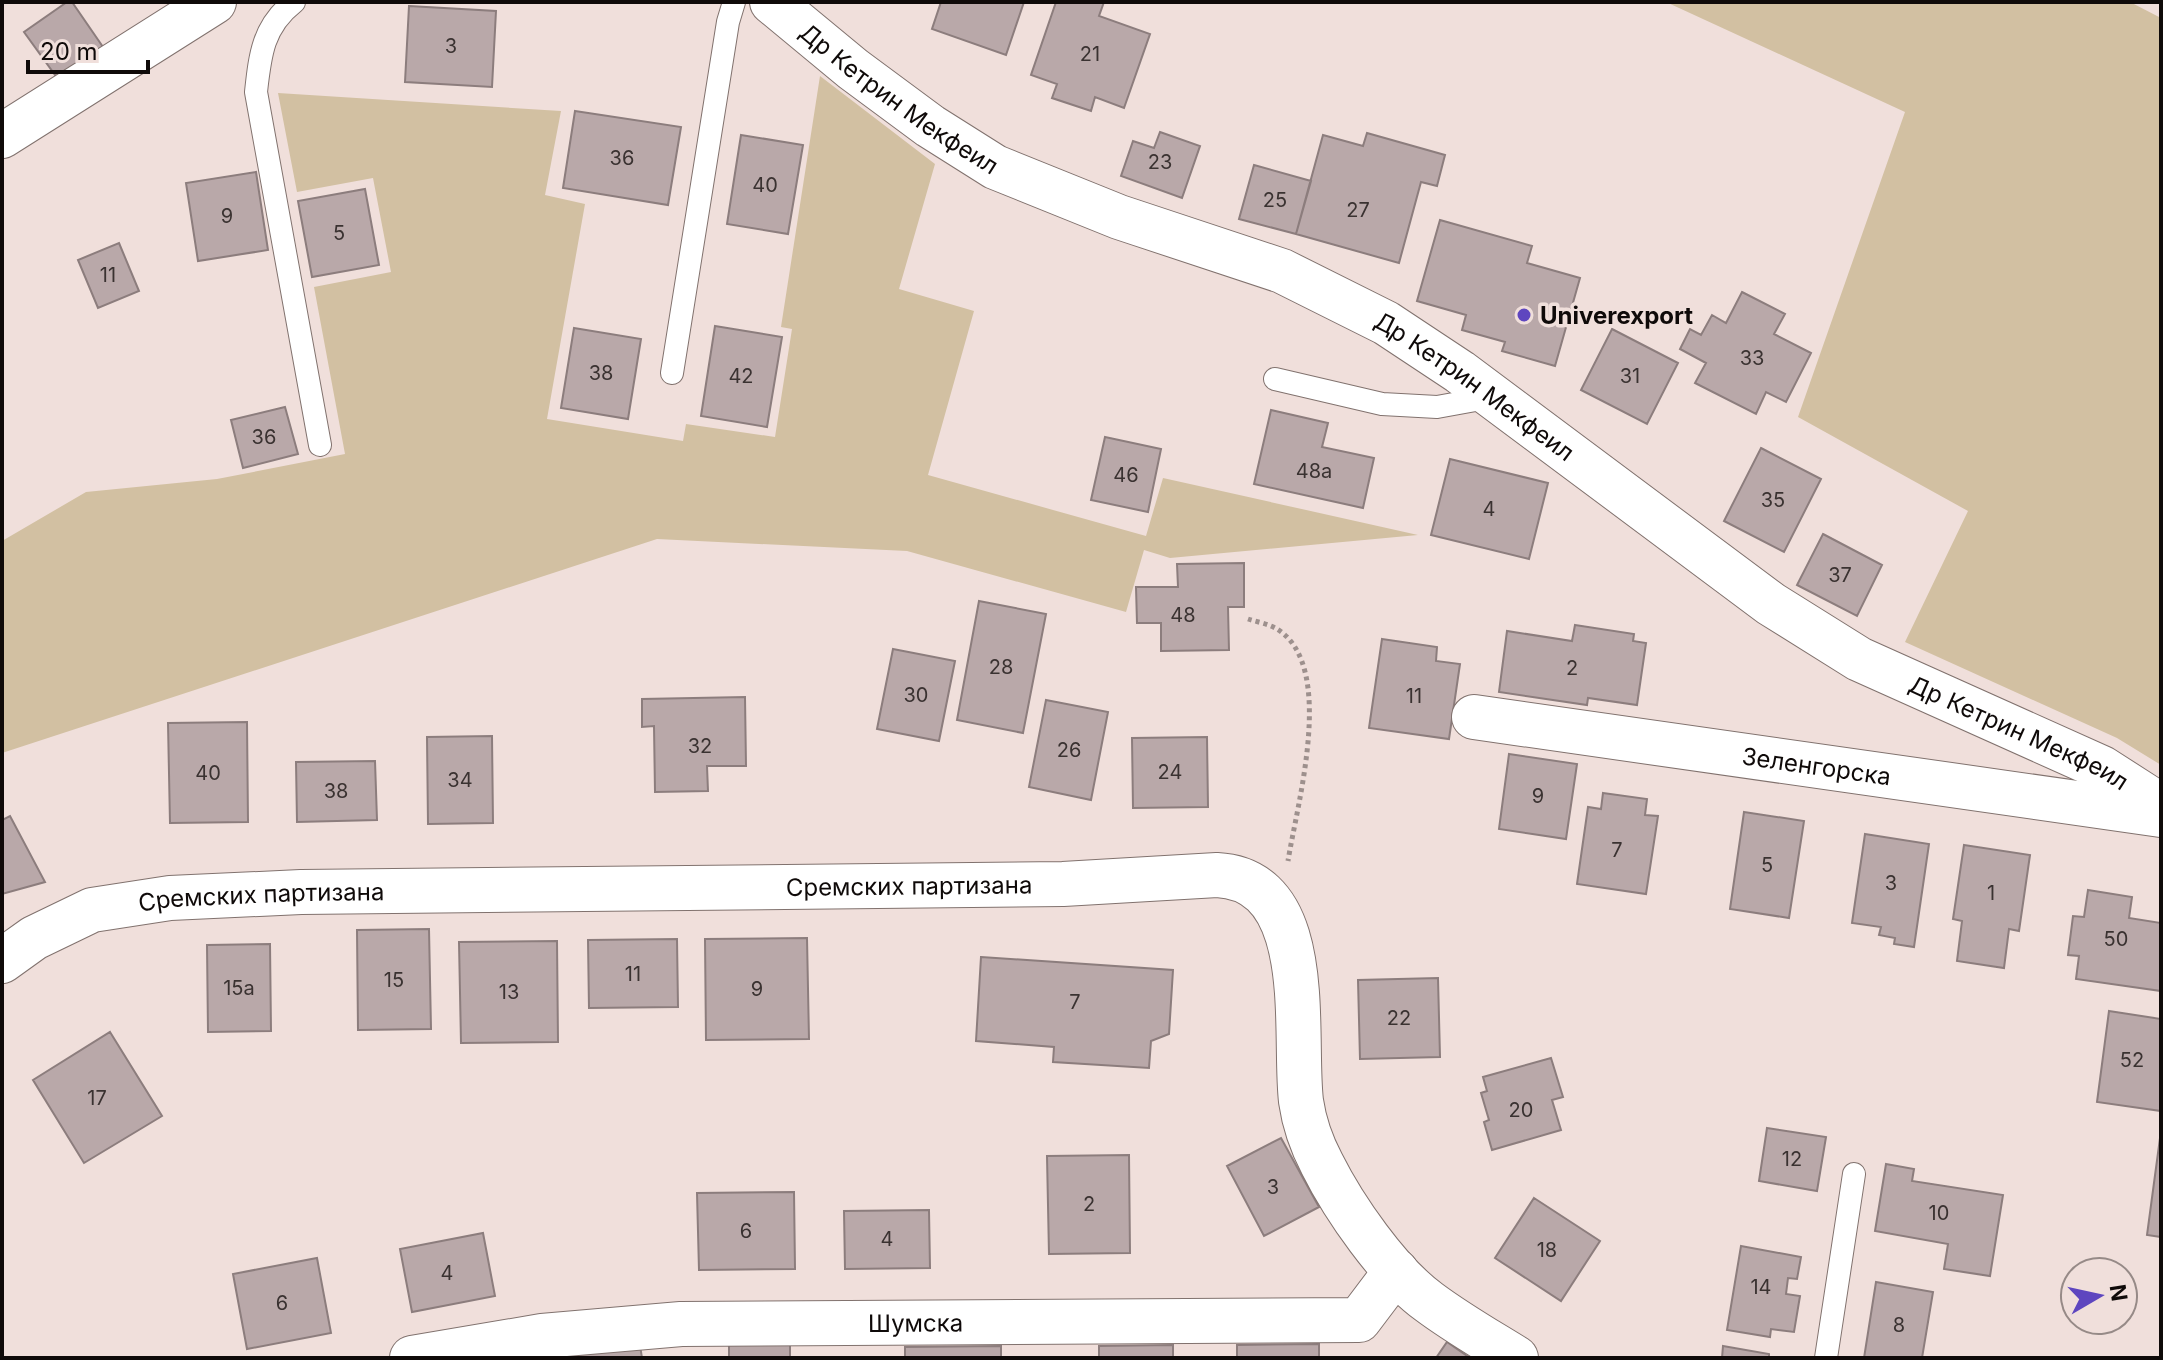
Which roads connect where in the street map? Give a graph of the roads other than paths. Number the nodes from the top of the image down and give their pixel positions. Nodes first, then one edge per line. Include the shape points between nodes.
1 (214, 2) edge
2 (294, 2) edge
3 (734, 2) edge
4 (772, 2) edge
5 (2, 136) edge
6 (672, 373) dead end
7 (1275, 379) dead end
8 (1493, 397) junction
9 (320, 445) dead end
10 (1474, 717) dead end
11 (2161, 806) edge
12 (2161, 815) edge
13 (2, 961) edge
14 (1854, 1174) dead end
15 (1396, 1271) junction
16 (412, 1358) edge
17 (1516, 1358) edge
18 (1826, 1358) edge

1 - 5 street
2 - 9 lane via 278,15 262,44 256,92
3 - 6 lane
4 - 8 street, Др Кетрин Мекфеил via 930,126 995,167 1119,217 1282,271 1386,323
7 - 8 lane via 1382,404 1437,407
8 - 11 street, Др Кетрин Мекфеил via 1676,537 1859,659 2102,768
10 - 12 street, Зеленгорска
13 - 15 street, Сремских партизана via 34,938 92,910 170,898 1063,884 1217,875 1254,883 1279,920 1297,979 1301,1101 1309,1134 1350,1210
14 - 18 lane
15 - 16 street, Шумска via 1359,1320 681,1324 542,1336
15 - 17 street, Сремских партизана via 1427,1301

